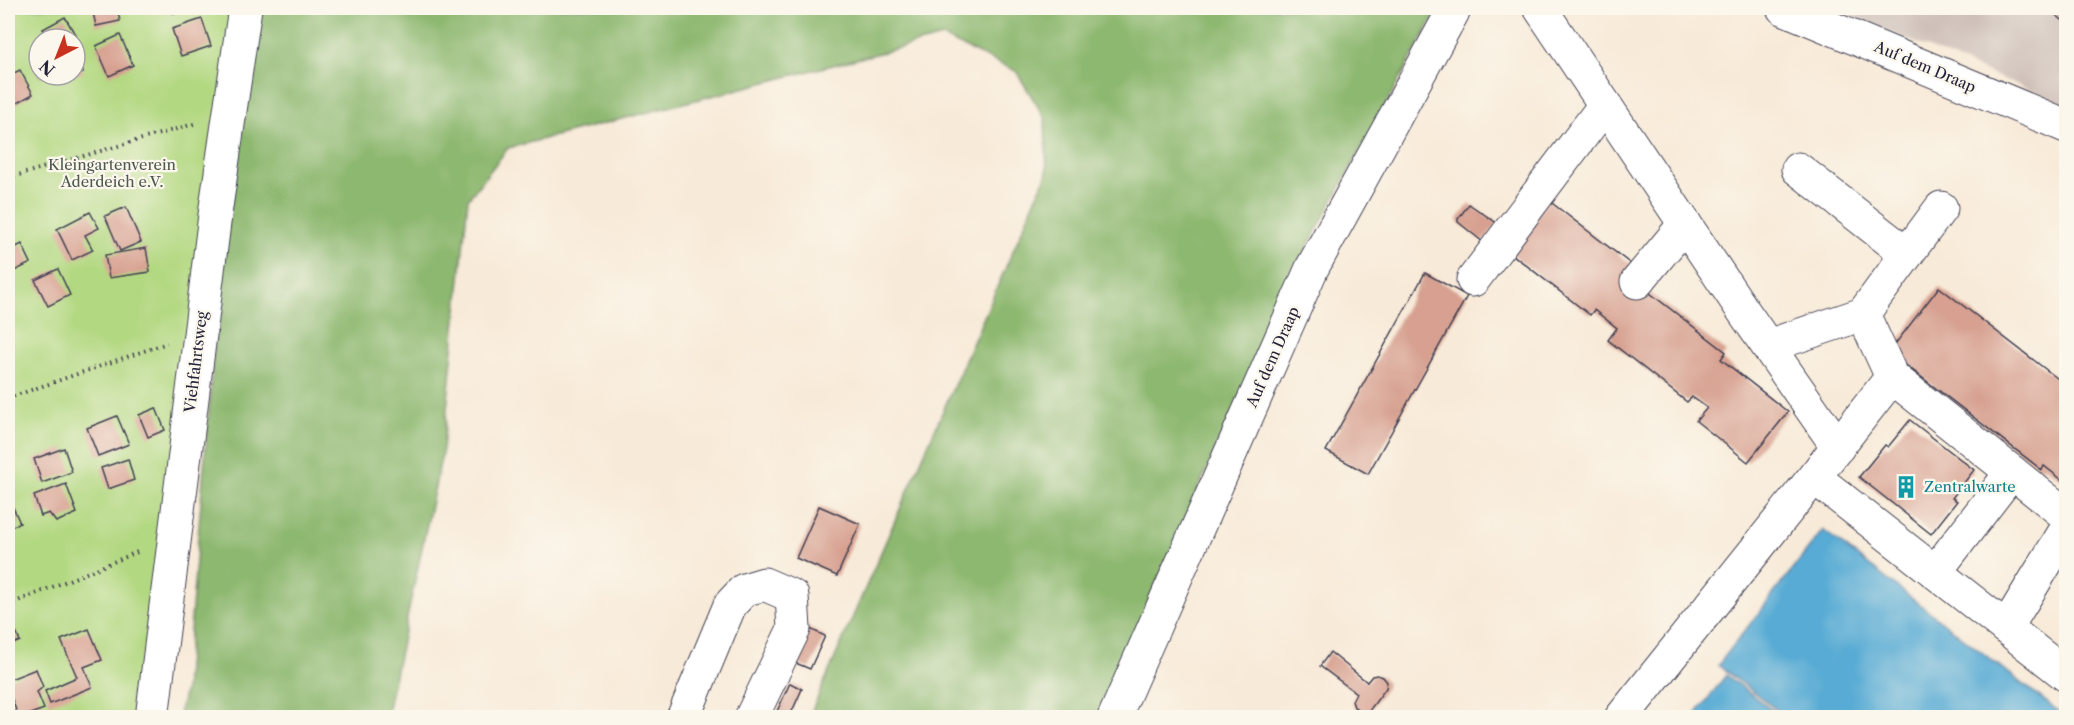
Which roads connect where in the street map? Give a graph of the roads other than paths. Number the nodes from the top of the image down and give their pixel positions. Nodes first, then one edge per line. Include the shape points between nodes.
1 (245, 8) edge
2 (1455, 8) edge
3 (1540, 8) edge
4 (1783, 8) edge
5 (1605, 105) junction
6 (2067, 126) edge
7 (1798, 170) dead end
8 (1941, 208) dead end
9 (1685, 224) junction
10 (1907, 254) junction
11 (1473, 280) dead end
12 (1637, 282) dead end
13 (1863, 314) junction
14 (1768, 346) junction
15 (1892, 377) junction
16 (1838, 447) junction
17 (2012, 472) junction
18 (1814, 477) junction
19 (2067, 515) edge
20 (2067, 531) edge
21 (1935, 572) junction
22 (2006, 628) junction
23 (2067, 675) edge
24 (152, 717) edge
25 (683, 717) edge
26 (751, 717) edge
27 (1114, 717) edge
28 (1621, 717) edge

1 - 24 street, Viehfahrtsweg
2 - 27 street, Auf dem Draap via 1312,268
3 - 5 street
4 - 6 street, Auf dem Draap
5 - 9 street
5 - 11 street
7 - 10 street
8 - 10 street
9 - 12 street
9 - 14 street
10 - 13 street
13 - 14 street
13 - 15 street
14 - 16 street
15 - 16 street
15 - 17 street
16 - 18 street
17 - 19 street
17 - 21 street
18 - 21 street
18 - 28 street
20 - 22 street
21 - 22 street
22 - 23 street
25 - 26 street via 730,605 744,590 764,584 792,596 794,629

